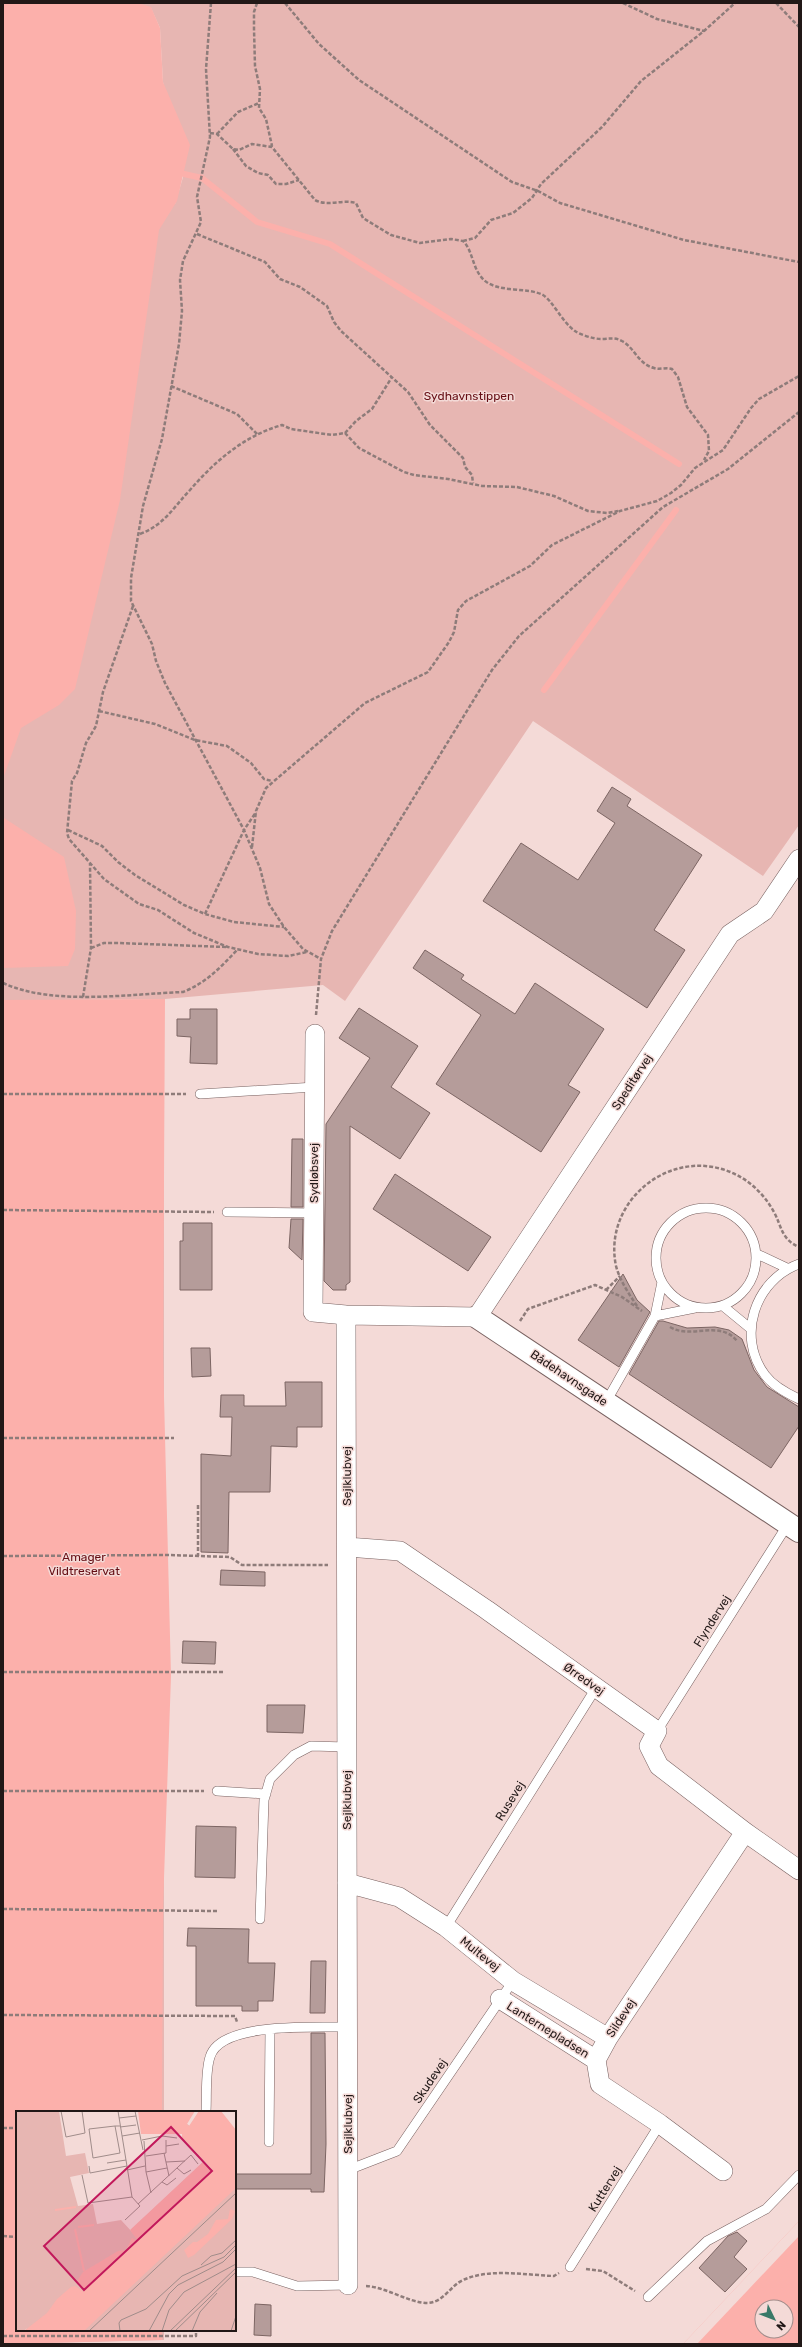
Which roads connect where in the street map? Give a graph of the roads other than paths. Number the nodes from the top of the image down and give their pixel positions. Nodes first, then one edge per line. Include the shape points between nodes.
1 (799, 859) edge
2 (315, 1034) road end
3 (315, 1087) junction
4 (200, 1094) road end
5 (227, 1212) road end
6 (314, 1213) junction
7 (757, 1254) junction
8 (799, 1264) edge
9 (787, 1268) junction
10 (662, 1282) junction
11 (723, 1306) junction
12 (696, 1308) junction
13 (651, 1314) junction
14 (346, 1316) junction
15 (477, 1317) junction
16 (750, 1329) junction
17 (799, 1400) edge
18 (606, 1402) junction
19 (793, 1527) edge
20 (347, 1556) junction
21 (596, 1688) junction
22 (657, 1731) junction
23 (347, 1747) junction
24 (217, 1791) road end
25 (266, 1794) junction
26 (744, 1832) junction
27 (799, 1870) edge
28 (347, 1883) junction
29 (260, 1918) dead end
30 (446, 1927) junction
31 (513, 1980) junction
32 (500, 2000) junction
33 (347, 2027) junction
34 (270, 2030) junction
35 (608, 2038) junction
36 (596, 2060) junction
37 (206, 2111) edge
38 (660, 2124) junction
39 (269, 2142) dead end
40 (348, 2170) junction
41 (723, 2171) dead end
42 (799, 2175) edge
43 (570, 2267) road end
44 (236, 2272) edge
45 (348, 2285) joint
46 (648, 2297) road end

1 - 15 street, Speditørvej via 764,911 730,934
2 - 3 street, Sydløbsvej
3 - 4 lane
3 - 6 street, Sydløbsvej
5 - 6 lane
6 - 14 street, Sydløbsvej via 313,1312
7 - 9 lane
7 - 10 lane via 752,1238 743,1223 734,1216 713,1208 696,1208 680,1215 667,1226 658,1241 655,1258
7 - 11 lane via 755,1271 748,1286 737,1298
8 - 9 lane
9 - 16 lane via 772,1279 761,1294
10 - 12 lane via 680,1301
10 - 13 lane
11 - 12 lane
11 - 16 lane
12 - 13 lane
13 - 18 lane
14 - 15 street
14 - 20 street, Sejlklubvej
15 - 18 street, Bådehavnsgade
16 - 17 lane via 754,1353 765,1375 782,1391
18 - 19 street, Bådehavnsgade
19 - 22 lane, Flyndervej
20 - 21 street, Ørredvej via 400,1551
20 - 23 street, Sejlklubvej
21 - 22 street, Ørredvej
21 - 30 lane, Rusevej
22 - 26 street via 649,1746 659,1766
23 - 25 lane via 311,1746 294,1754 270,1779
23 - 28 street, Sejlklubvej
24 - 25 lane
25 - 29 lane
26 - 27 street
26 - 35 street, Sildevej
28 - 30 street, Multevej via 399,1897
28 - 33 street, Sejlklubvej
30 - 31 street, Multevej
31 - 32 lane, Skudevej
31 - 35 street, Multevej
32 - 36 street, Lanternepladsen
32 - 40 lane, Skudevej via 397,2151
33 - 34 lane
33 - 40 street, Sejlklubvej
34 - 37 lane via 230,2037 218,2044 210,2056
34 - 39 lane
35 - 36 street, Sildevej
36 - 38 street via 600,2084
38 - 41 street
38 - 43 lane, Kuttervej
40 - 45 street, Sejlklubvej
42 - 46 lane via 766,2209 707,2241
44 - 45 lane via 253,2272 297,2286

